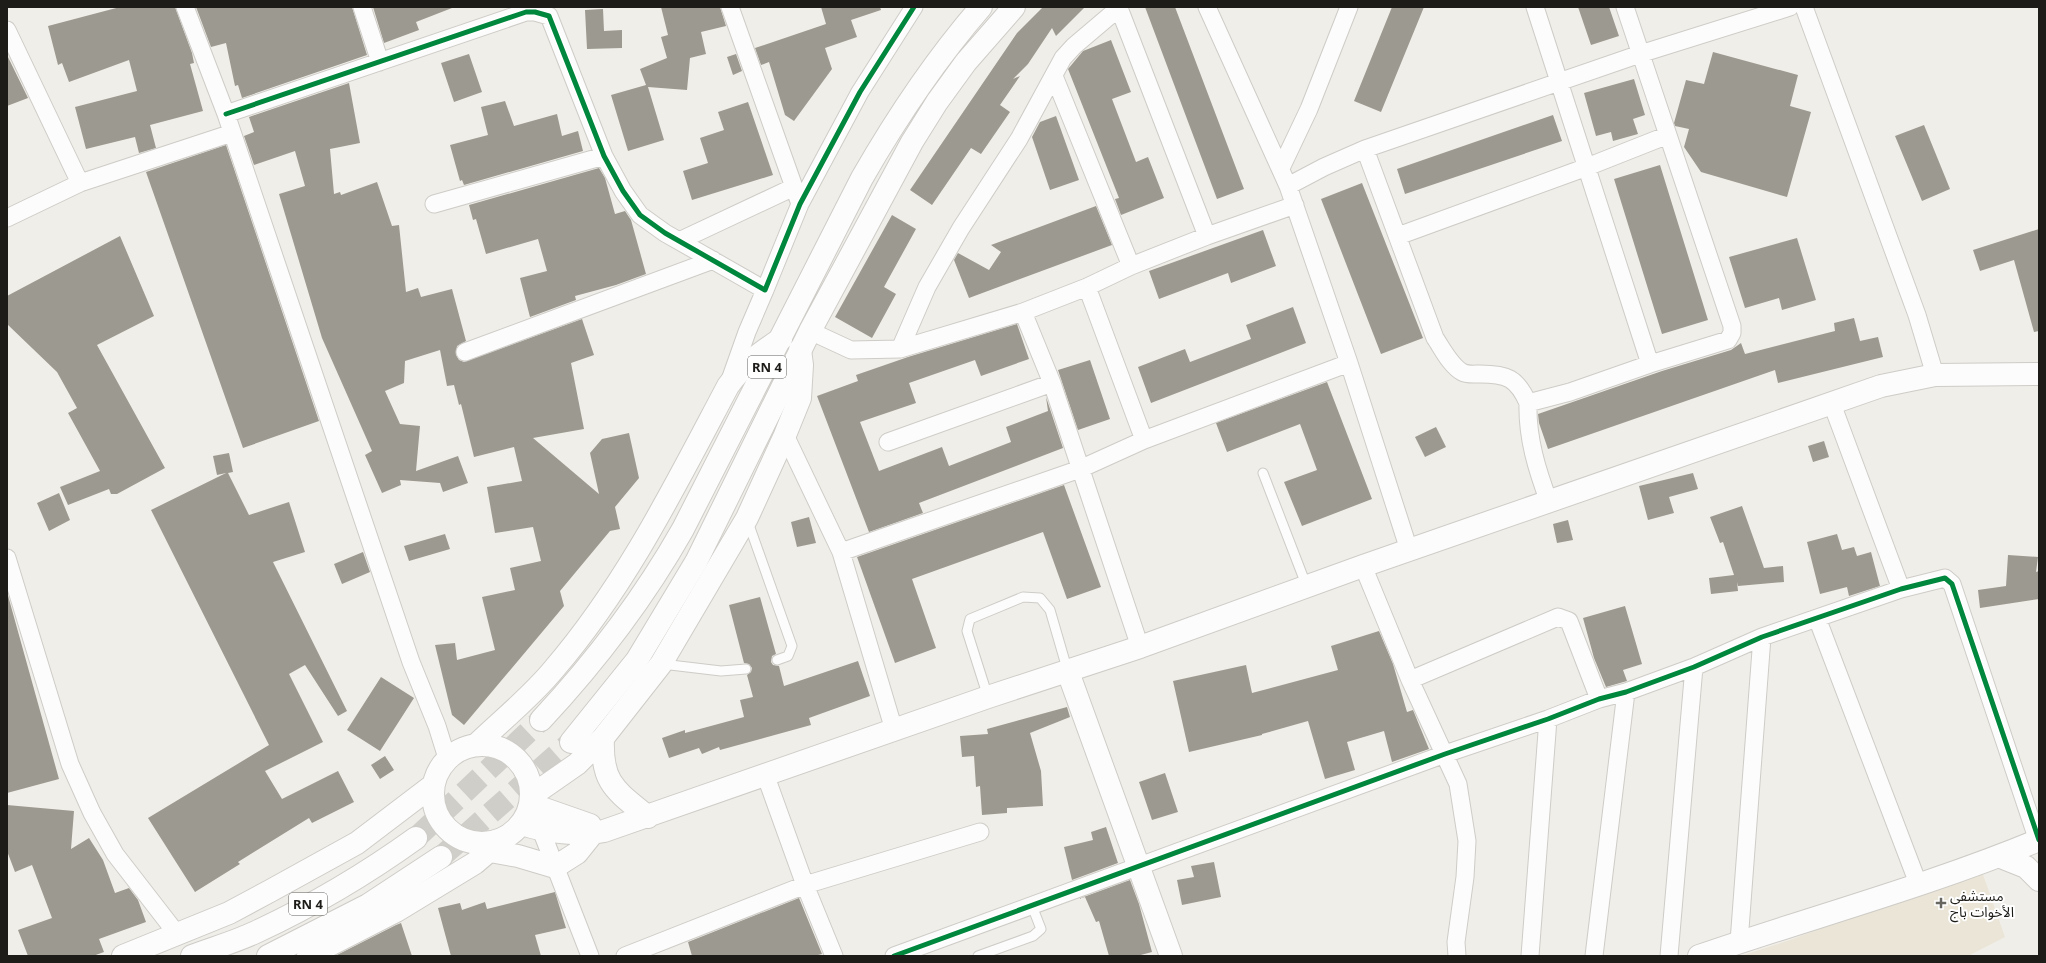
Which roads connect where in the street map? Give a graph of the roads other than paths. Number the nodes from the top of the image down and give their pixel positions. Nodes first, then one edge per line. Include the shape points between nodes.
1 (185, 7) edge
2 (362, 7) edge
3 (730, 7) edge
4 (981, 7) edge
5 (1014, 7) edge
6 (1120, 7) edge
7 (1207, 7) edge
8 (1349, 7) edge
9 (1535, 7) edge
10 (1625, 7) edge
11 (1790, 7) edge
12 (1804, 7) edge
13 (912, 8) edge
14 (525, 10) edge
15 (7, 30) edge
16 (1640, 54) junction
17 (380, 62) junction
18 (1054, 76) junction
19 (1560, 82) junction
20 (226, 114) junction
21 (232, 133) junction
22 (1668, 135) junction
23 (1365, 149) junction
24 (604, 156) junction
25 (1587, 167) junction
26 (1281, 168) junction
27 (80, 183) junction
28 (1288, 186) junction
29 (794, 187) junction
30 (434, 204) dead end
31 (800, 204) junction
32 (1295, 205) junction
33 (7, 218) edge
34 (1207, 236) junction
35 (1398, 236) junction
36 (679, 241) junction
37 (713, 260) junction
38 (1131, 266) junction
39 (1087, 287) junction
40 (765, 290) junction
41 (1023, 312) junction
42 (810, 331) junction
43 (781, 339) junction
44 (900, 348) junction
45 (800, 350) junction
46 (465, 352) dead end
47 (1349, 363) junction
48 (1650, 364) junction
49 (2039, 374) edge
50 (1935, 375) junction
51 (1052, 383) junction
52 (728, 386) junction
53 (1528, 403) junction
54 (1832, 404) junction
55 (785, 435) junction
56 (1144, 440) junction
57 (888, 442) dead end
58 (1080, 469) junction
59 (1263, 473) dead end
60 (1549, 502) junction
61 (747, 518) junction
62 (1409, 550) junction
63 (841, 552) junction
64 (7, 558) edge
65 (1363, 566) junction
66 (1307, 587) junction
67 (1901, 589) junction
68 (1817, 618) junction
69 (1762, 636) junction
70 (1140, 647) junction
71 (777, 660) dead end
72 (661, 664) junction
73 (1694, 667) junction
74 (746, 669) dead end
75 (1068, 672) junction
76 (1410, 680) junction
77 (1626, 692) junction
78 (988, 697) junction
79 (1599, 699) junction
80 (1548, 719) junction
81 (541, 720) tunnel mouth
82 (894, 730) junction
83 (603, 738) junction
84 (571, 742) tunnel mouth
85 (476, 745) junction
86 (1446, 754) junction
87 (447, 758) junction
88 (765, 774) junction
89 (432, 786) junction
90 (531, 800) junction
91 (648, 816) junction
92 (531, 827) junction
93 (598, 832) junction
94 (980, 832) dead end
95 (416, 838) tunnel mouth
96 (2038, 841) edge
97 (496, 845) junction
98 (441, 857) tunnel mouth
99 (2001, 857) junction
100 (1140, 867) junction
101 (555, 868) junction
102 (2039, 880) edge
103 (805, 885) junction
104 (1919, 886) junction
105 (1032, 906) junction
106 (177, 934) junction
107 (1739, 942) junction
108 (123, 956) edge
109 (192, 956) edge
110 (268, 956) edge
111 (308, 956) edge
112 (590, 956) edge
113 (625, 956) edge
114 (834, 956) edge
115 (894, 956) edge
116 (978, 956) edge
117 (1171, 956) edge
118 (1457, 956) edge
119 (1530, 956) edge
120 (1594, 956) edge
121 (1669, 956) edge
122 (1699, 956) edge

1 - 20 street
2 - 17 street
3 - 29 street
4 - 43 main road, RN 4 via 945,49 894,123 862,178
5 - 42 main road, RN 4 via 966,62 937,102 912,142
6 - 18 street via 1074,46 1063,58
6 - 34 street
7 - 26 street
8 - 26 street via 1309,109
9 - 19 street
10 - 16 street
11 - 16 street
12 - 50 street via 1917,315
13 - 31 street via 860,92
14 - 17 street
14 - 24 street via 549,16
15 - 27 street
16 - 19 street
16 - 22 street
17 - 20 street
18 - 38 street
18 - 44 street via 1019,139 961,228 927,287
19 - 23 street
19 - 25 street
20 - 21 street
21 - 27 street
21 - 87 street via 411,662
22 - 25 street
22 - 48 street via 1732,332 1728,340
23 - 28 street
23 - 35 street
24 - 30 street
24 - 36 street via 623,191 640,215
25 - 35 street
25 - 48 street
26 - 28 street
27 - 33 street
28 - 32 street
29 - 31 street
29 - 36 street
31 - 40 street
32 - 34 street
32 - 47 street
34 - 38 street
35 - 53 street via 1435,338 1454,365 1462,372 1505,377 1516,382
36 - 37 street
37 - 40 street
37 - 46 street
38 - 39 street
39 - 41 street
39 - 56 street
40 - 52 street
41 - 44 street
41 - 51 street
42 - 44 street via 851,350
42 - 45 main road, RN 4
43 - 52 main road via 739,370
43 - 81 main road, RN 4 via 684,529 660,569 602,650
45 - 55 main road via 800,398
45 - 84 main road, RN 4 via 696,562 637,660
47 - 56 street
47 - 62 street
48 - 53 street via 1570,392
49 - 50 main road
50 - 54 main road via 1881,386
51 - 57 street
51 - 58 street
52 - 85 main road via 633,560 595,617 554,670
53 - 60 street via 1528,420 1537,469
54 - 60 main road
54 - 67 street
55 - 61 main road
55 - 63 street
56 - 58 street
58 - 63 street
58 - 70 street
59 - 66 lane
60 - 62 main road
61 - 71 lane via 792,646 788,656
61 - 72 main road
62 - 65 main road
63 - 82 street
64 - 106 street via 70,764 92,813 115,854
65 - 66 main road
65 - 76 street
66 - 70 main road
67 - 68 street
67 - 96 street via 1945,578 1952,584
68 - 69 street
68 - 104 street
69 - 73 street
69 - 107 street
70 - 75 main road
72 - 74 lane via 721,671
72 - 83 main road
73 - 77 street
73 - 121 street
75 - 78 main road
75 - 78 lane via 1050,610 1040,598 1023,597 970,619 967,631
75 - 100 main road
76 - 79 street via 1558,617 1569,621
76 - 86 street
77 - 79 street
77 - 120 street
78 - 82 main road
79 - 80 street
80 - 86 street
80 - 119 street
82 - 88 main road
83 - 90 main road via 576,764
83 - 91 main road via 602,756 608,779 617,791
85 - 87 main road via 461,749
85 - 90 main road via 493,746 516,758 528,776
86 - 100 street
86 - 118 street via 1458,784 1467,841 1456,942
87 - 89 main road
88 - 91 main road
88 - 103 street
89 - 97 main road via 437,817 446,830 459,839 474,844
89 - 106 main road via 357,843 229,913
90 - 92 main road
90 - 93 main road
91 - 93 main road
92 - 93 main road
92 - 97 main road via 513,833
92 - 101 street
93 - 101 main road via 577,853
94 - 103 street
95 - 109 main road, RN 4 via 354,880 255,933
96 - 99 main road
97 - 101 main road via 518,856
97 - 111 main road via 475,863 396,911
98 - 110 main road, RN 4 via 368,905
99 - 102 main road via 2026,867
99 - 104 main road
100 - 105 street
100 - 117 main road
101 - 112 street
103 - 113 street
103 - 114 street
104 - 107 main road
105 - 115 street
105 - 116 lane via 1042,929 1033,936
106 - 108 main road
107 - 122 main road

